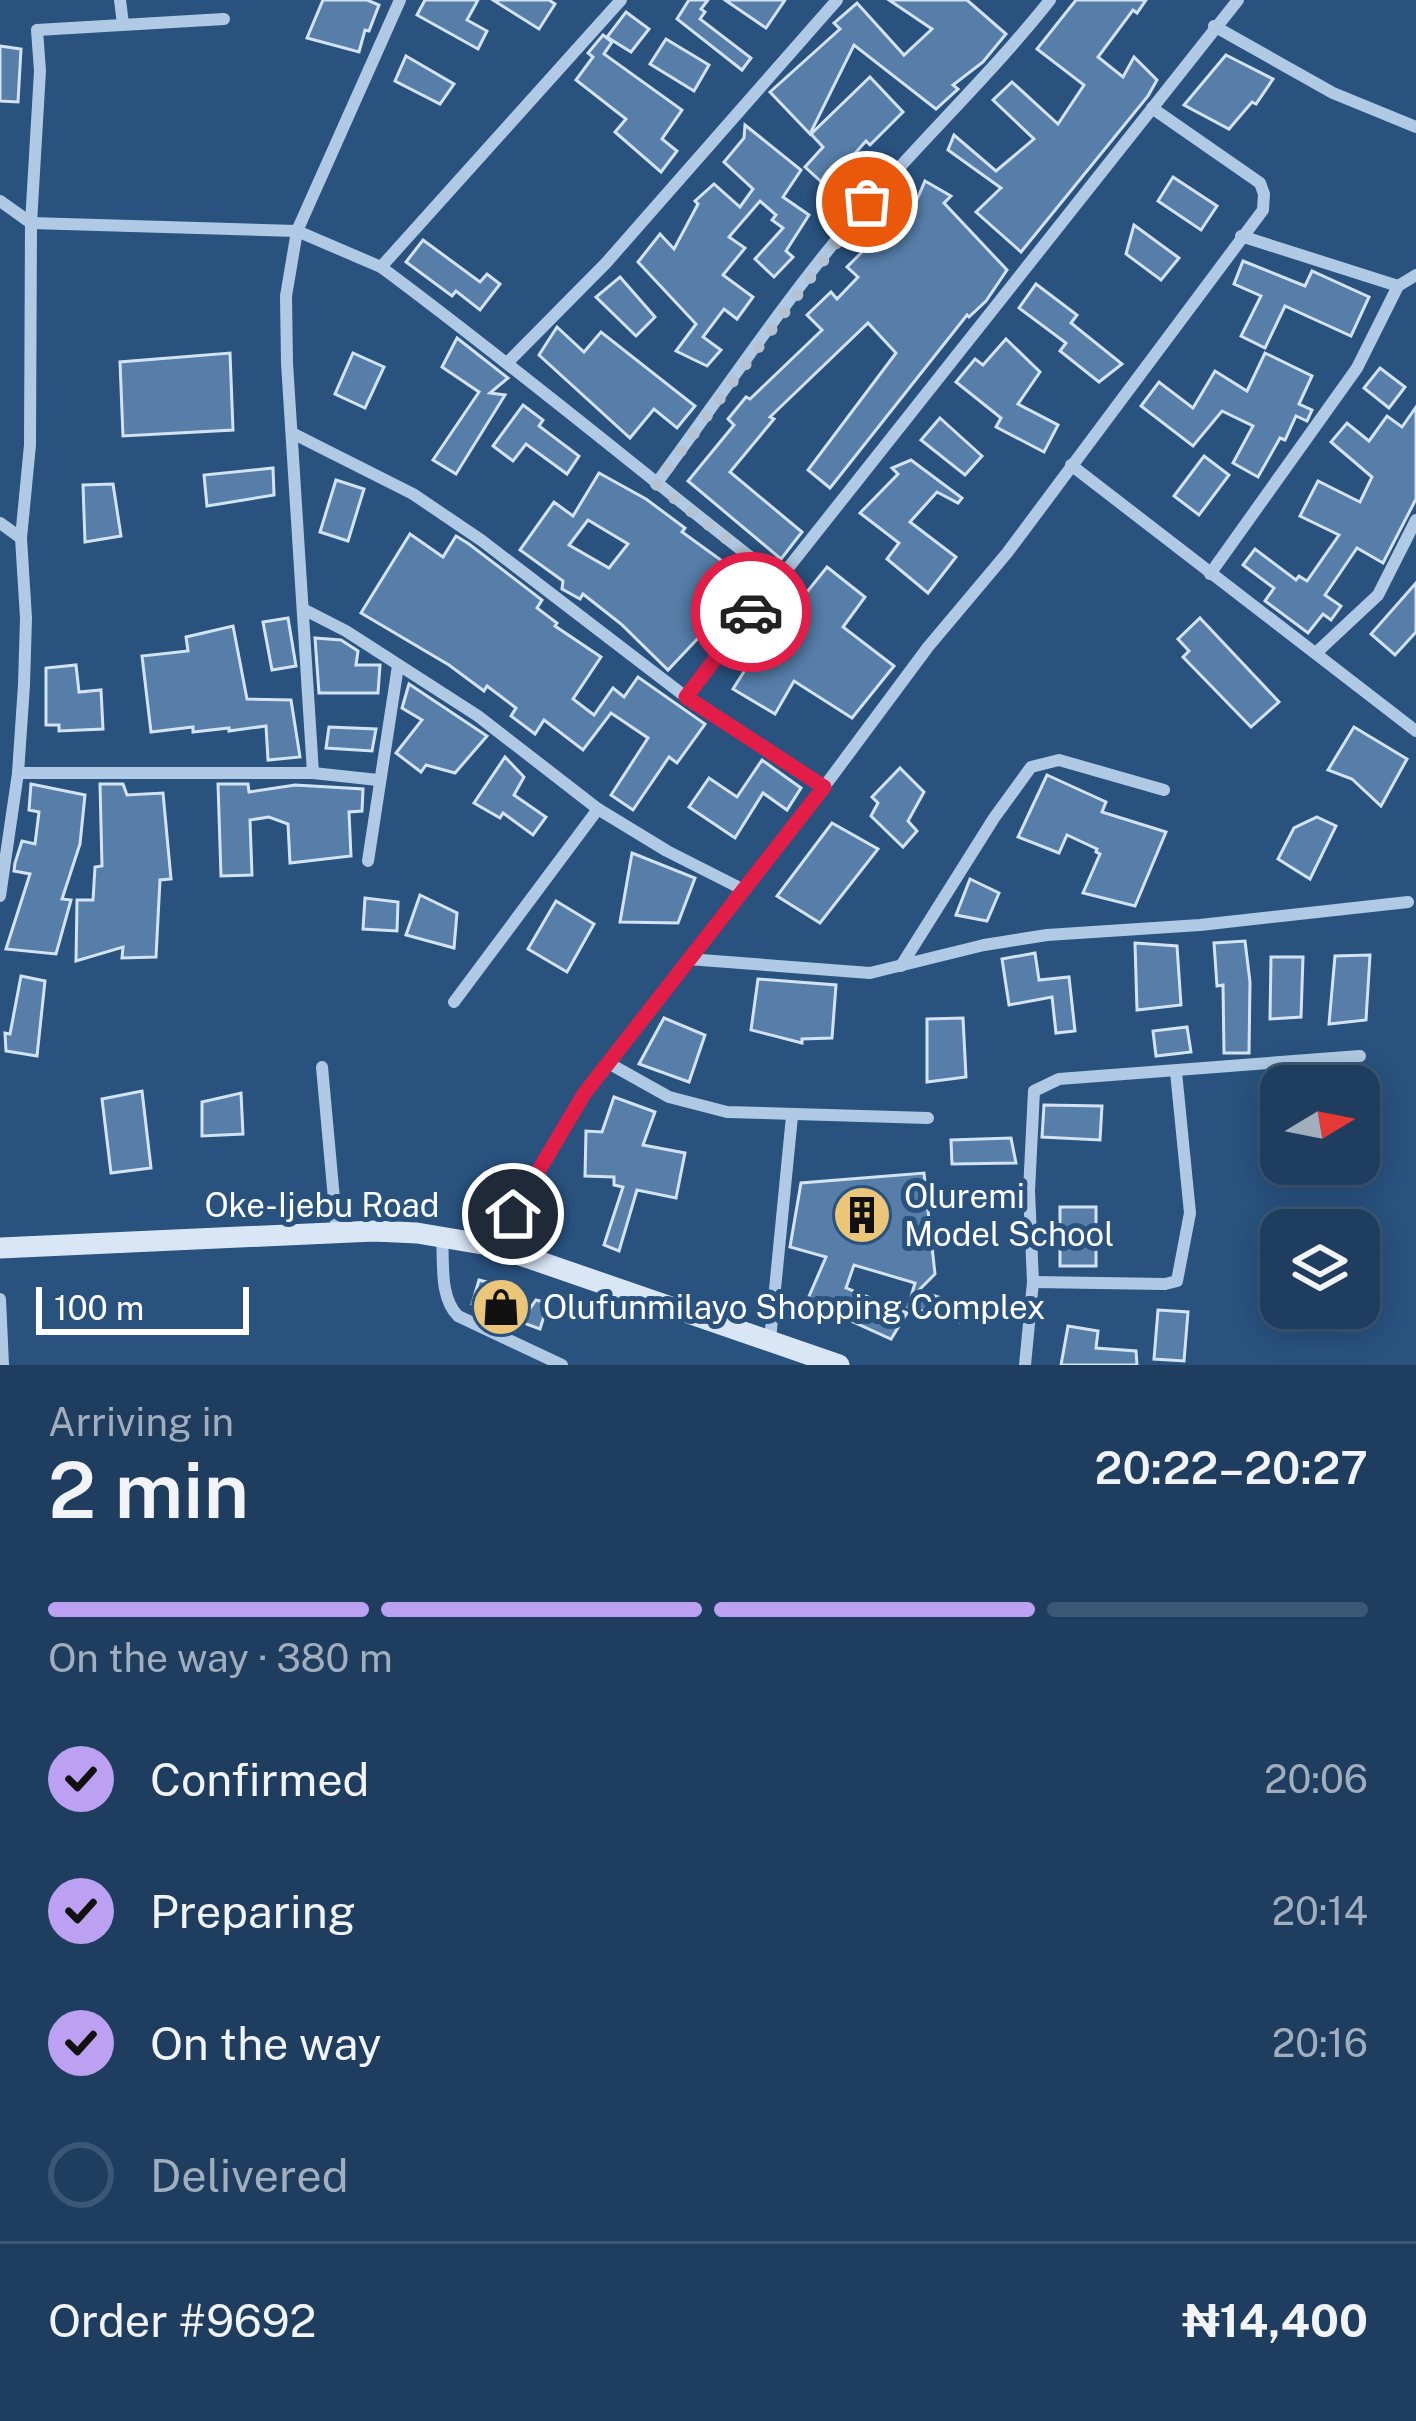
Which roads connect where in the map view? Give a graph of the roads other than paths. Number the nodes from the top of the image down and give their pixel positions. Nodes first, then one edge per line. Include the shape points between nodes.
1 (121, 0) edge
2 (400, 0) edge
3 (621, 0) edge
4 (837, 0) edge
5 (1050, 0) edge
6 (1238, 0) edge
7 (224, 19) dead end
8 (123, 24) junction
9 (1214, 26) junction
10 (1152, 108) junction
11 (1416, 127) edge
12 (0, 201) edge
13 (31, 223) junction
14 (297, 231) junction
15 (1240, 236) junction
16 (381, 267) junction
17 (1416, 275) edge
18 (1398, 286) junction
19 (509, 361) junction
20 (294, 434) junction
21 (1071, 465) junction
22 (656, 484) junction
23 (1416, 520) edge
24 (0, 523) edge
25 (21, 538) junction
26 (1410, 553) edge
27 (1210, 574) junction
28 (777, 578) junction
29 (303, 609) junction
30 (1317, 652) junction
31 (398, 665) junction
32 (686, 697) junction
33 (1416, 731) edge
34 (18, 773) junction
35 (314, 773) junction
36 (378, 780) junction
37 (824, 787) junction
38 (1164, 790) dead end
39 (598, 809) junction
40 (368, 860) dead end
41 (742, 889) junction
42 (0, 896) edge
43 (1408, 902) dead end
44 (688, 959) junction
45 (901, 965) junction
46 (454, 1002) dead end
47 (1360, 1055) dead end
48 (610, 1064) junction
49 (322, 1067) dead end
50 (1176, 1072) junction
51 (792, 1116) junction
52 (928, 1118) dead end
53 (337, 1232) junction
54 (442, 1237) junction
55 (494, 1246) junction
56 (0, 1248) edge
57 (1033, 1282) junction
58 (0, 1299) edge
59 (770, 1340) junction
60 (3, 1365) edge
61 (562, 1365) edge
62 (839, 1365) edge
63 (1025, 1365) edge

1 - 8 street
2 - 14 street
3 - 16 street
4 - 19 street
5 - 22 street via 838,236
6 - 9 street
7 - 8 street
8 - 13 street via 37,30
9 - 10 street
9 - 11 street via 1333,94
10 - 15 street via 1260,183 1264,210
10 - 28 street
12 - 13 street
13 - 14 street
13 - 25 street via 31,445
14 - 16 street
14 - 20 street via 286,296
15 - 18 street
15 - 21 street
16 - 19 street
17 - 18 street
18 - 27 street via 1357,368
19 - 22 street
20 - 29 street
20 - 32 street via 413,494
21 - 27 street
21 - 37 street
22 - 28 street
23 - 26 street
24 - 25 street
25 - 34 street via 26,618
26 - 30 street
27 - 30 street
28 - 32 street
29 - 31 street
29 - 35 street
30 - 33 street
31 - 36 street
31 - 39 street
32 - 37 street
34 - 35 street
34 - 42 street
35 - 36 street
36 - 40 street
37 - 41 street
38 - 45 street via 1059,760 1031,767
39 - 41 street
39 - 46 street
41 - 44 street
43 - 45 street via 1047,935
44 - 45 street via 845,973
44 - 48 street
47 - 50 street
48 - 51 street via 697,1106
48 - 55 street
49 - 53 street
50 - 57 street via 1059,1079 1034,1091
50 - 57 street via 1190,1214 1178,1281
51 - 52 street
51 - 59 street
53 - 54 main road, Oke-Ijebu Road
53 - 56 main road, Oke-Ijebu Road
54 - 55 main road, Oke-Ijebu Road
54 - 61 street via 450,1309
55 - 59 main road, Oke-Ijebu Road
57 - 63 street
58 - 60 street
59 - 62 main road, Oke-Ijebu Road

